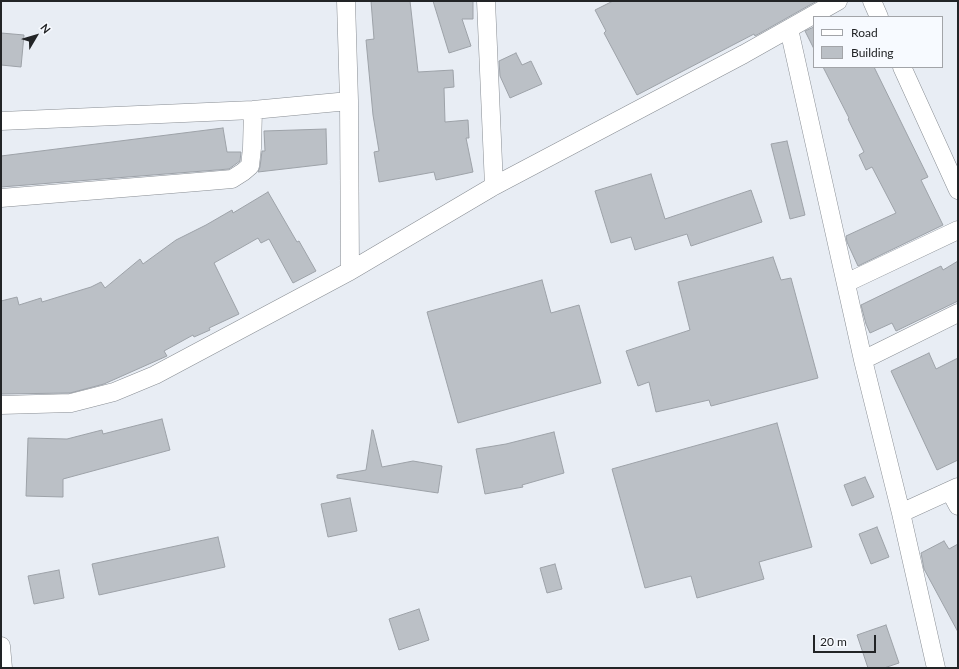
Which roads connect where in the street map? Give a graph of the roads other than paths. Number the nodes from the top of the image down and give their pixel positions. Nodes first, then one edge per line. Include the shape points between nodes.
1 (346, 1) edge
2 (486, 1) edge
3 (838, 1) edge
4 (872, 1) edge
5 (879, 16) edge
6 (789, 29) junction
7 (902, 68) edge
8 (348, 101) junction
9 (253, 110) junction
10 (1, 122) edge
11 (494, 186) junction
12 (958, 190) edge
13 (1, 198) edge
14 (958, 230) edge
15 (350, 271) junction
16 (846, 284) junction
17 (958, 313) edge
18 (863, 360) junction
19 (1, 405) edge
20 (955, 495) edge
21 (902, 513) junction
22 (1, 646) edge
23 (3, 668) edge
24 (936, 668) edge

1 - 8 street
2 - 11 street
3 - 6 street
4 - 5 street
6 - 11 street
6 - 16 street
7 - 12 street
8 - 9 street
8 - 15 street
9 - 10 street
9 - 13 street via 250,166 232,178
11 - 15 street
14 - 16 street
15 - 19 street via 155,375 114,392 71,403
16 - 18 street
17 - 18 street
18 - 21 street
20 - 21 street
21 - 24 street
22 - 23 street

